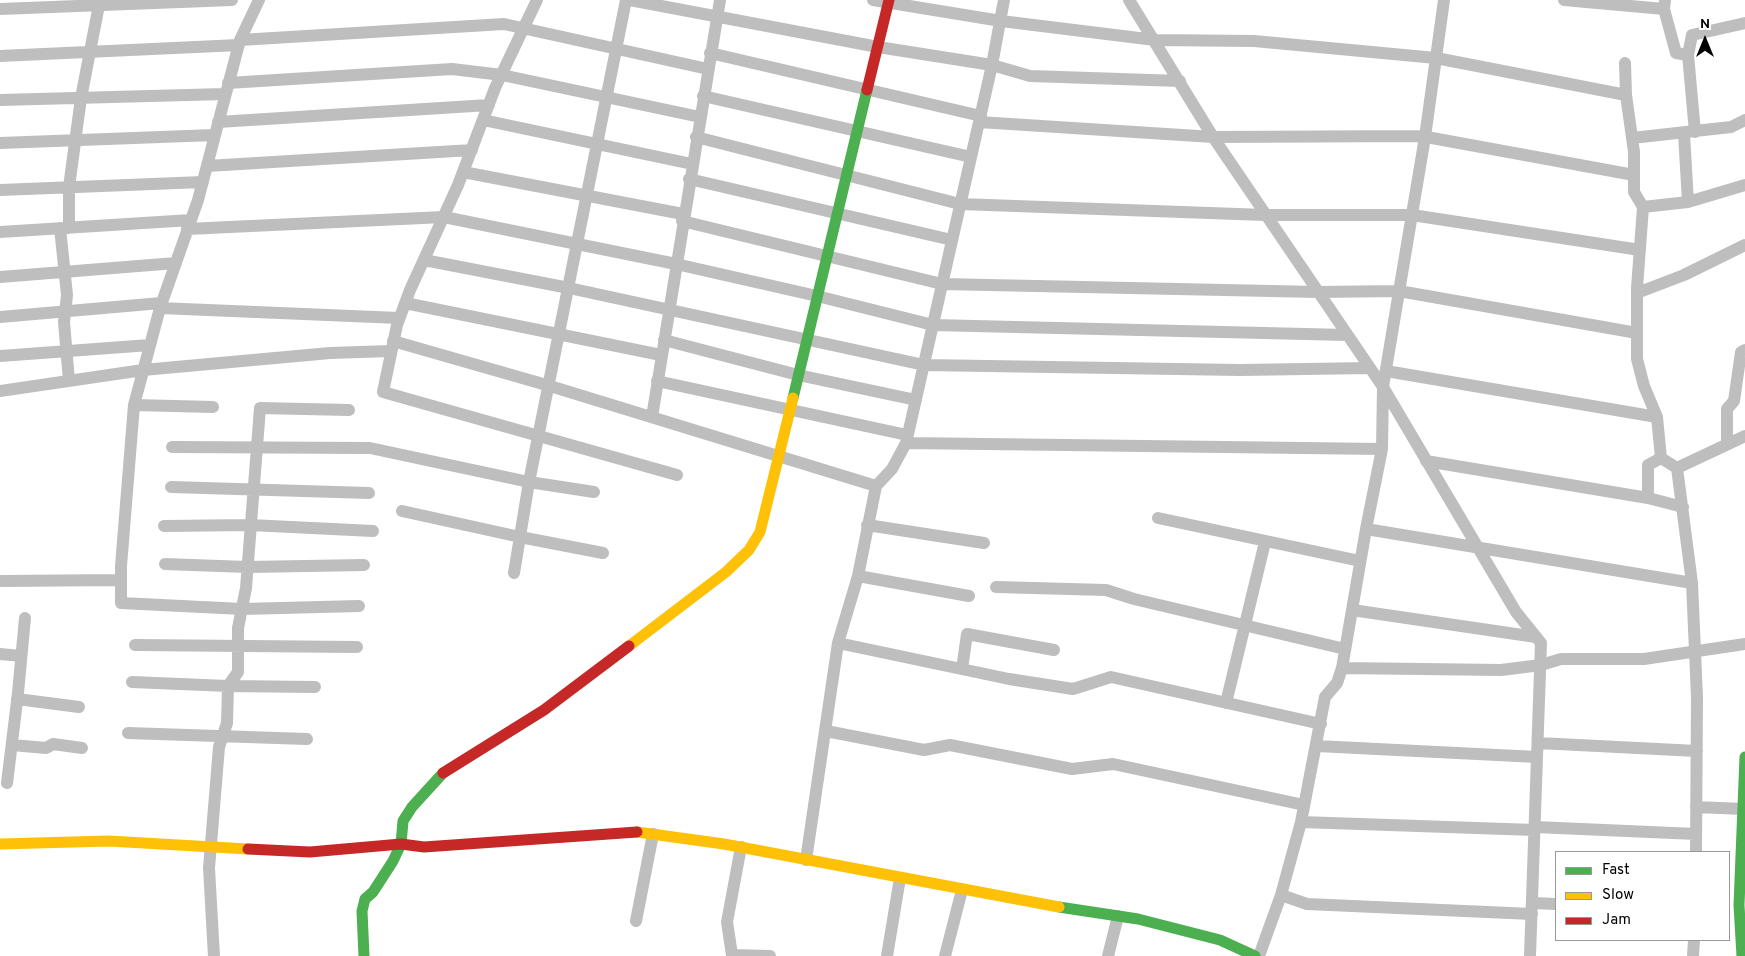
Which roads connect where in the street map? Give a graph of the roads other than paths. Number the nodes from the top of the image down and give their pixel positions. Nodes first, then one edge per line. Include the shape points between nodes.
1 (232, 0) edge
2 (259, 0) edge
3 (537, 0) edge
4 (626, 0) edge
5 (630, 0) edge
6 (720, 0) edge
7 (873, 0) edge
8 (1004, 0) edge
9 (1129, 0) edge
10 (1444, 0) edge
11 (1564, 0) edge
12 (133, 2) edge
13 (889, 2) edge
14 (1664, 4) edge
15 (99, 5) junction
16 (0, 9) edge
17 (718, 17) junction
18 (1001, 21) junction
19 (1745, 23) edge
20 (525, 29) junction
21 (1155, 40) junction
22 (240, 43) junction
23 (878, 47) junction
24 (616, 50) junction
25 (92, 52) junction
26 (710, 53) junction
27 (1688, 55) junction
28 (0, 56) edge
29 (1436, 58) junction
30 (1625, 63) dead end
31 (992, 65) junction
32 (708, 69) junction
33 (502, 75) junction
34 (1180, 81) junction
35 (226, 88) junction
36 (868, 88) junction
37 (1626, 95) junction
38 (703, 96) junction
39 (607, 97) junction
40 (81, 98) junction
41 (0, 100) edge
42 (489, 105) junction
43 (700, 117) junction
44 (980, 119) junction
45 (483, 120) junction
46 (1745, 120) edge
47 (218, 122) junction
48 (857, 131) junction
49 (1690, 133) junction
50 (214, 136) junction
51 (696, 137) junction
52 (1212, 137) junction
53 (1425, 137) junction
54 (1632, 138) junction
55 (77, 140) junction
56 (0, 143) edge
57 (597, 145) junction
58 (472, 150) junction
59 (971, 157) junction
60 (692, 164) junction
61 (207, 166) junction
62 (463, 172) junction
63 (1634, 175) junction
64 (846, 176) junction
65 (689, 179) junction
66 (202, 182) junction
67 (1745, 185) edge
68 (69, 187) junction
69 (0, 190) edge
70 (588, 196) junction
71 (1688, 202) junction
72 (960, 204) junction
73 (1643, 207) junction
74 (837, 215) junction
75 (1265, 215) junction
76 (1412, 215) junction
77 (444, 217) junction
78 (683, 218) junction
79 (189, 224) junction
80 (64, 228) junction
81 (0, 232) edge
82 (952, 240) junction
83 (578, 243) junction
84 (1745, 245) edge
85 (1640, 250) junction
86 (826, 257) junction
87 (424, 260) junction
88 (176, 263) junction
89 (676, 264) junction
90 (64, 272) junction
91 (0, 277) edge
92 (942, 284) junction
93 (569, 288) junction
94 (1399, 291) junction
95 (1318, 292) junction
96 (1637, 293) junction
97 (817, 296) junction
98 (405, 303) junction
99 (160, 306) junction
100 (668, 311) junction
101 (65, 312) junction
102 (0, 318) edge
103 (399, 318) junction
104 (933, 325) junction
105 (1637, 333) junction
106 (560, 335) junction
107 (1347, 335) junction
108 (664, 340) junction
109 (806, 340) junction
110 (150, 345) junction
111 (392, 346) junction
112 (1745, 350) edge
113 (67, 351) junction
114 (661, 355) junction
115 (0, 356) edge
116 (924, 365) junction
117 (1370, 368) junction
118 (143, 370) junction
119 (1386, 371) junction
120 (798, 375) junction
121 (70, 381) junction
122 (657, 382) junction
123 (550, 386) junction
124 (1383, 387) junction
125 (0, 391) edge
126 (916, 400) junction
127 (134, 405) junction
128 (213, 407) dead end
129 (349, 410) dead end
130 (789, 410) junction
131 (652, 417) junction
132 (1657, 417) junction
133 (539, 436) junction
134 (1745, 436) edge
135 (906, 439) junction
136 (1727, 444) junction
137 (172, 447) dead end
138 (257, 448) junction
139 (1382, 449) junction
140 (778, 455) junction
141 (1661, 458) junction
142 (1426, 461) junction
143 (1677, 468) junction
144 (677, 475) dead end
145 (529, 482) junction
146 (876, 486) junction
147 (171, 487) dead end
148 (254, 490) junction
149 (594, 492) dead end
150 (369, 493) dead end
151 (1648, 498) junction
152 (1682, 508) junction
153 (402, 511) dead end
154 (1158, 518) dead end
155 (250, 525) junction
156 (867, 525) junction
157 (164, 526) dead end
158 (1366, 529) junction
159 (373, 531) dead end
160 (520, 537) junction
161 (1265, 542) junction
162 (984, 543) dead end
163 (1477, 546) junction
164 (603, 553) dead end
165 (1360, 561) junction
166 (165, 564) dead end
167 (364, 565) dead end
168 (248, 567) junction
169 (514, 573) dead end
170 (858, 576) junction
171 (121, 580) junction
172 (0, 581) edge
173 (1692, 583) junction
174 (996, 587) dead end
175 (969, 596) dead end
176 (359, 606) dead end
177 (242, 609) junction
178 (1352, 610) junction
179 (24, 618) dead end
180 (1245, 625) junction
181 (1536, 638) junction
182 (838, 643) junction
183 (1745, 644) edge
184 (135, 645) dead end
185 (238, 646) junction
186 (357, 647) dead end
187 (1345, 649) junction
188 (1054, 650) dead end
189 (1695, 651) junction
190 (0, 654) edge
191 (21, 656) junction
192 (1541, 664) junction
193 (1342, 668) junction
194 (962, 669) junction
195 (132, 682) dead end
196 (228, 686) junction
197 (315, 687) dead end
198 (17, 699) junction
199 (1226, 703) junction
200 (79, 707) dead end
201 (1321, 724) junction
202 (826, 731) junction
203 (128, 733) dead end
204 (223, 736) junction
205 (307, 739) dead end
206 (8, 742) edge
207 (1538, 743) junction
208 (1317, 746) junction
209 (82, 748) dead end
210 (1697, 751) junction
211 (1537, 757) junction
212 (1745, 757) edge
213 (7, 783) dead end
214 (1745, 783) edge
215 (1304, 805) junction
216 (1696, 807) junction
217 (1744, 809) junction
218 (1301, 822) junction
219 (1535, 828) junction
220 (653, 834) junction
221 (1696, 834) junction
222 (0, 844) edge
223 (401, 844) junction
224 (212, 847) junction
225 (741, 847) junction
226 (1696, 851) edge
227 (806, 860) junction
228 (1743, 867) edge
229 (900, 878) junction
230 (962, 890) junction
231 (1281, 895) junction
232 (1555, 904) edge
233 (1533, 908) junction
234 (1118, 916) junction
235 (636, 921) dead end
236 (1694, 941) edge
237 (1743, 950) edge
238 (214, 956) edge
239 (364, 956) edge
240 (770, 956) edge
241 (887, 956) edge
242 (945, 956) edge
243 (1108, 956) edge
244 (1255, 956) edge
245 (1259, 956) edge
246 (1530, 956) edge
247 (1694, 956) edge

1 - 12 street
2 - 22 street
3 - 20 street
4 - 24 street
5 - 17 street
6 - 17 street
7 - 13 street
8 - 18 street
9 - 21 street
10 - 29 street
11 - 14 street
12 - 15 street
13 - 18 street
13 - 23 street
14 - 27 street via 1676,53
15 - 16 street
15 - 25 street
17 - 23 street
17 - 26 street
18 - 21 street
18 - 31 street
19 - 27 street via 1692,35
20 - 22 street via 504,24
20 - 24 street
20 - 33 street
21 - 29 street via 1254,41
21 - 34 street
22 - 25 street
22 - 35 street
23 - 31 street
23 - 36 street
24 - 32 street
24 - 39 street
25 - 28 street
25 - 40 street
26 - 32 street
26 - 36 street
27 - 49 street
29 - 37 street
29 - 53 street
30 - 37 street
31 - 34 street via 1030,76
31 - 44 street
32 - 38 street
33 - 35 street via 452,69
33 - 39 street
33 - 42 street
34 - 52 street
35 - 40 street
35 - 47 street
36 - 44 street
36 - 48 street
37 - 54 street
38 - 43 street
38 - 48 street
39 - 43 street
39 - 57 street
40 - 41 street
40 - 55 street
42 - 45 street
42 - 47 street
43 - 51 street
44 - 52 street
44 - 59 street
45 - 57 street
45 - 58 street
46 - 49 street via 1731,127
47 - 50 street
48 - 59 street
48 - 64 street
49 - 54 street
49 - 71 street
50 - 55 street
50 - 61 street
51 - 60 street
51 - 64 street
52 - 53 street
52 - 75 street
53 - 63 street
53 - 76 street
54 - 63 street
55 - 56 street
55 - 68 street
57 - 60 street
57 - 70 street
58 - 61 street
58 - 62 street
59 - 72 street
60 - 65 street
61 - 66 street
62 - 70 street
62 - 77 street
63 - 73 street via 1634,192
64 - 72 street
64 - 74 street
65 - 74 street
65 - 78 street
66 - 68 street
66 - 79 street
67 - 71 street
68 - 69 street
68 - 80 street
70 - 78 street
70 - 83 street
71 - 73 street
72 - 75 street
72 - 82 street
73 - 85 street
74 - 82 street
74 - 86 street
75 - 76 street
75 - 95 street
76 - 85 street
76 - 94 street
77 - 79 street
77 - 83 street
77 - 87 street
78 - 86 street
78 - 89 street
79 - 80 street
79 - 88 street
80 - 81 street
80 - 90 street
82 - 92 street
83 - 89 street
83 - 93 street
84 - 96 street via 1684,275
85 - 96 street
86 - 92 street
86 - 97 street
87 - 93 street
87 - 98 street
88 - 90 street
88 - 99 street
89 - 97 street
89 - 100 street
90 - 91 street
90 - 101 street
92 - 95 street
92 - 104 street
93 - 100 street
93 - 106 street
94 - 95 street
94 - 105 street
94 - 119 street
95 - 107 street
96 - 105 street
97 - 104 street
97 - 109 street
98 - 103 street
98 - 106 street
99 - 101 street
99 - 103 street
99 - 110 street
100 - 108 street
100 - 109 street
101 - 102 street
101 - 113 street
103 - 111 street
104 - 107 street
104 - 116 street
105 - 132 street via 1637,359
106 - 114 street
106 - 123 street
107 - 117 street
108 - 114 street
108 - 120 street
109 - 116 street
109 - 120 street
110 - 113 street
110 - 118 street
111 - 118 street
111 - 123 street
111 - 133 street via 383,392
112 - 136 street via 1741,352 1734,401 1727,408
113 - 115 street
113 - 121 street
114 - 122 street
116 - 117 street via 1240,370
116 - 126 street
117 - 124 street
118 - 121 street
118 - 127 street
119 - 124 street
119 - 132 street
120 - 126 street
120 - 130 street
121 - 125 street
122 - 130 street
122 - 131 street
123 - 131 street
123 - 133 street
124 - 139 street
124 - 142 street
126 - 135 street
127 - 128 street
127 - 171 street
129 - 138 street via 260,408
130 - 135 street
130 - 140 street
131 - 140 street
132 - 141 street
133 - 144 street
133 - 145 street
134 - 136 street
135 - 139 street
135 - 146 street via 892,469
136 - 143 street
137 - 138 street
138 - 145 street via 370,448
138 - 148 street
139 - 158 street
140 - 146 street
140 - 223 street via 760,532 748,550 726,572 544,710 446,770 403,821
141 - 143 street
141 - 151 street via 1648,465
142 - 151 street
142 - 163 street
143 - 152 street
145 - 149 street
145 - 160 street
146 - 156 street
147 - 148 street
148 - 150 street
148 - 155 street
151 - 152 street
152 - 173 street
153 - 160 street
154 - 161 street
155 - 157 street
155 - 159 street
155 - 168 street
156 - 162 street
156 - 170 street
158 - 163 street
158 - 165 street
160 - 164 street
160 - 169 street
161 - 165 street
161 - 180 street
163 - 173 street
163 - 181 street via 1516,612
165 - 178 street
166 - 168 street
167 - 168 street
168 - 177 street
170 - 175 street
170 - 182 street
171 - 172 street
171 - 177 street via 121,603
173 - 189 street
174 - 180 street via 1106,590
176 - 177 street
177 - 185 street
178 - 181 street
178 - 187 street
179 - 191 street
180 - 187 street
180 - 199 street
181 - 192 street via 1541,643
182 - 194 street
182 - 202 street
183 - 189 street
184 - 185 street
185 - 186 street
185 - 196 street via 238,672
187 - 193 street
188 - 194 street via 967,634
189 - 192 street via 1644,659 1561,659
189 - 210 street
190 - 191 street
191 - 198 street
192 - 193 street via 1501,670
192 - 207 street
193 - 201 street via 1337,684 1326,697
194 - 199 street via 1073,689 1111,677
195 - 196 street
196 - 197 street
196 - 204 street via 227,723
198 - 200 street
198 - 206 street
199 - 201 street
201 - 208 street
202 - 215 street via 924,750 950,745 1072,769 1113,764
202 - 227 street
203 - 204 street
204 - 205 street
204 - 224 street via 219,747
206 - 209 street via 46,748 53,744
206 - 213 street
207 - 210 street
207 - 211 street
208 - 211 street
208 - 215 street
210 - 216 street
211 - 219 street
212 - 214 street
214 - 217 street
215 - 218 street
216 - 217 street
216 - 221 street
217 - 228 street
218 - 219 street
218 - 231 street
219 - 221 street
219 - 233 street
220 - 223 street via 424,847
220 - 225 street
220 - 235 street
221 - 226 street
222 - 224 street via 108,841
223 - 224 street via 310,852
223 - 239 street via 394,861 373,892 365,898 362,910
224 - 238 street via 209,868
225 - 227 street
225 - 240 street via 727,922 732,955
227 - 229 street
228 - 237 street via 1739,905
229 - 230 street
229 - 241 street
230 - 234 street
230 - 242 street
231 - 233 street via 1307,904
231 - 245 street
232 - 233 street
233 - 246 street
234 - 243 street
234 - 244 street via 1220,940
236 - 247 street

